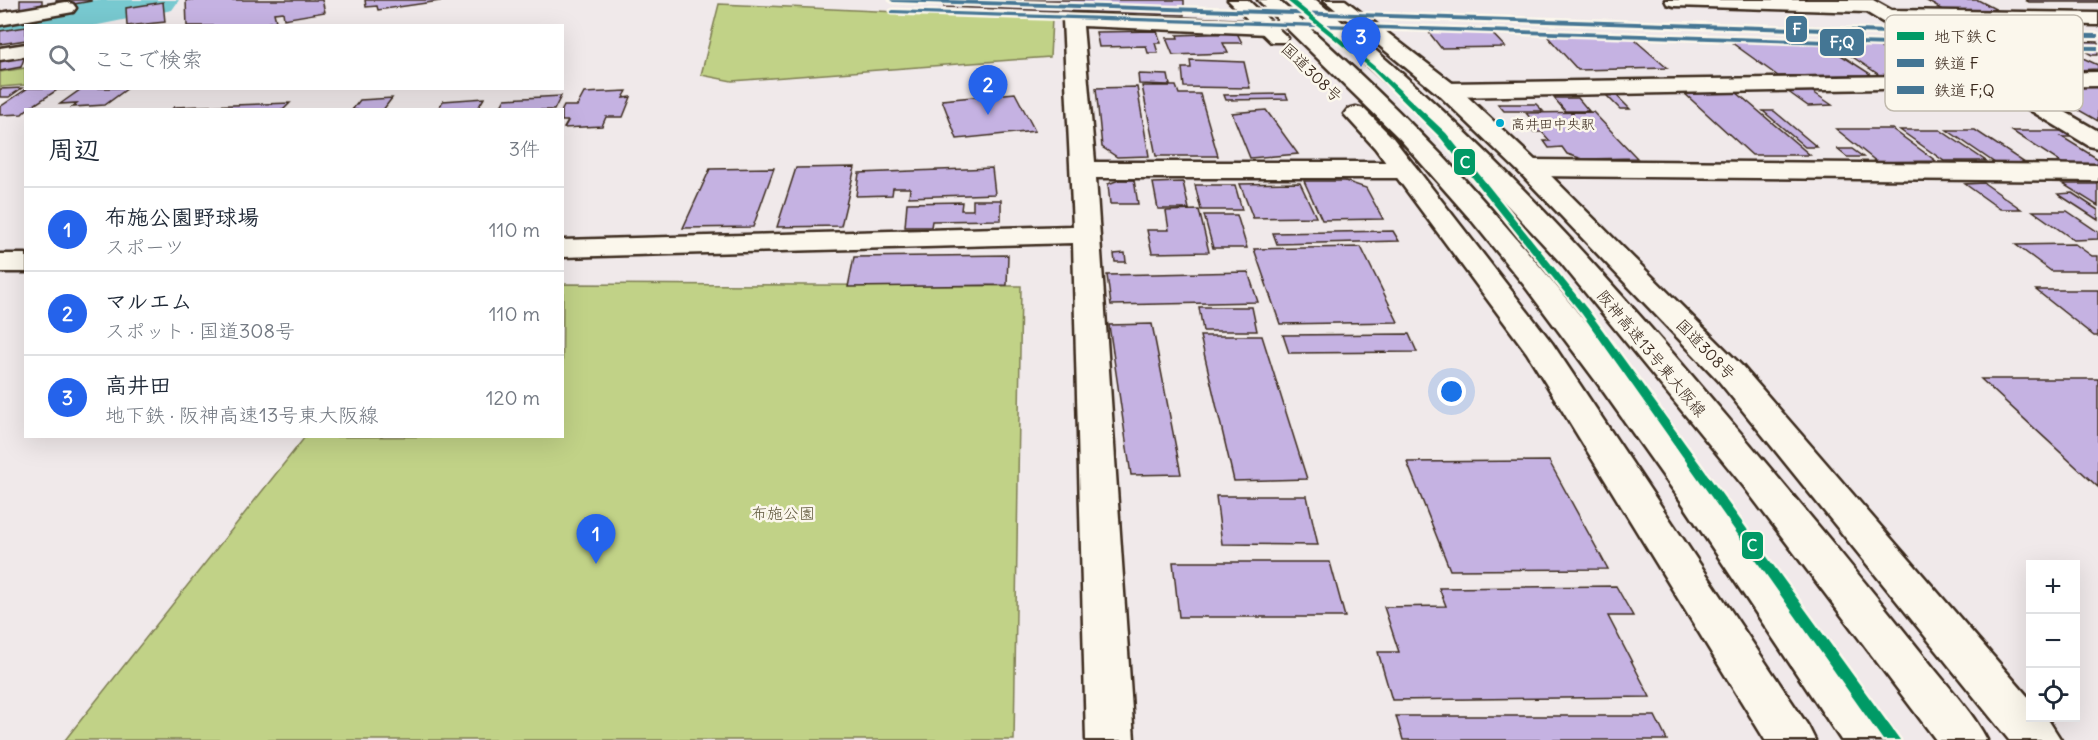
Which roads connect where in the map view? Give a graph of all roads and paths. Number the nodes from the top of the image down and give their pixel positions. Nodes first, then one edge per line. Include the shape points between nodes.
1 (1237, 0) edge
2 (1305, 0) edge
3 (1333, 0) edge
4 (1674, 0) edge
5 (1873, 7) edge
6 (66, 8) dead end
7 (1268, 14) edge
8 (1886, 15) edge
9 (2023, 15) edge
10 (2083, 18) edge
11 (0, 19) edge
12 (2098, 19) edge
13 (24, 50) edge
14 (0, 54) edge
15 (2083, 79) edge
16 (2098, 79) edge
17 (1885, 84) edge
18 (1447, 90) junction
19 (2047, 111) edge
20 (2098, 141) edge
21 (1529, 168) junction
22 (1083, 170) junction
23 (1405, 170) junction
24 (2098, 173) edge
25 (1087, 234) junction
26 (564, 249) edge
27 (0, 263) edge
28 (24, 263) edge
29 (1110, 740) edge
30 (1791, 740) edge
31 (1867, 740) edge
32 (1962, 740) edge
33 (2037, 740) edge

1 - 7 main road, 国道308号
2 - 32 main road, 阪神高速13号東大阪線 via 1471,150 1548,231 1777,502
3 - 18 main road, 国道308号
4 - 5 main road
5 - 8 main road
5 - 9 main road
6 - 11 main road
7 - 22 main road via 1073,20
7 - 23 main road, 国道308号
7 - 31 main road via 1418,144 1502,238 1704,503
10 - 12 main road
13 - 14 main road
15 - 16 main road
17 - 18 main road
18 - 21 main road, 国道308号
19 - 20 main road
21 - 24 main road
21 - 33 main road, 国道308号 via 1730,373
22 - 23 main road
22 - 25 main road
23 - 30 main road, 国道308号 via 1541,350
25 - 26 main road
25 - 29 main road
27 - 28 main road

